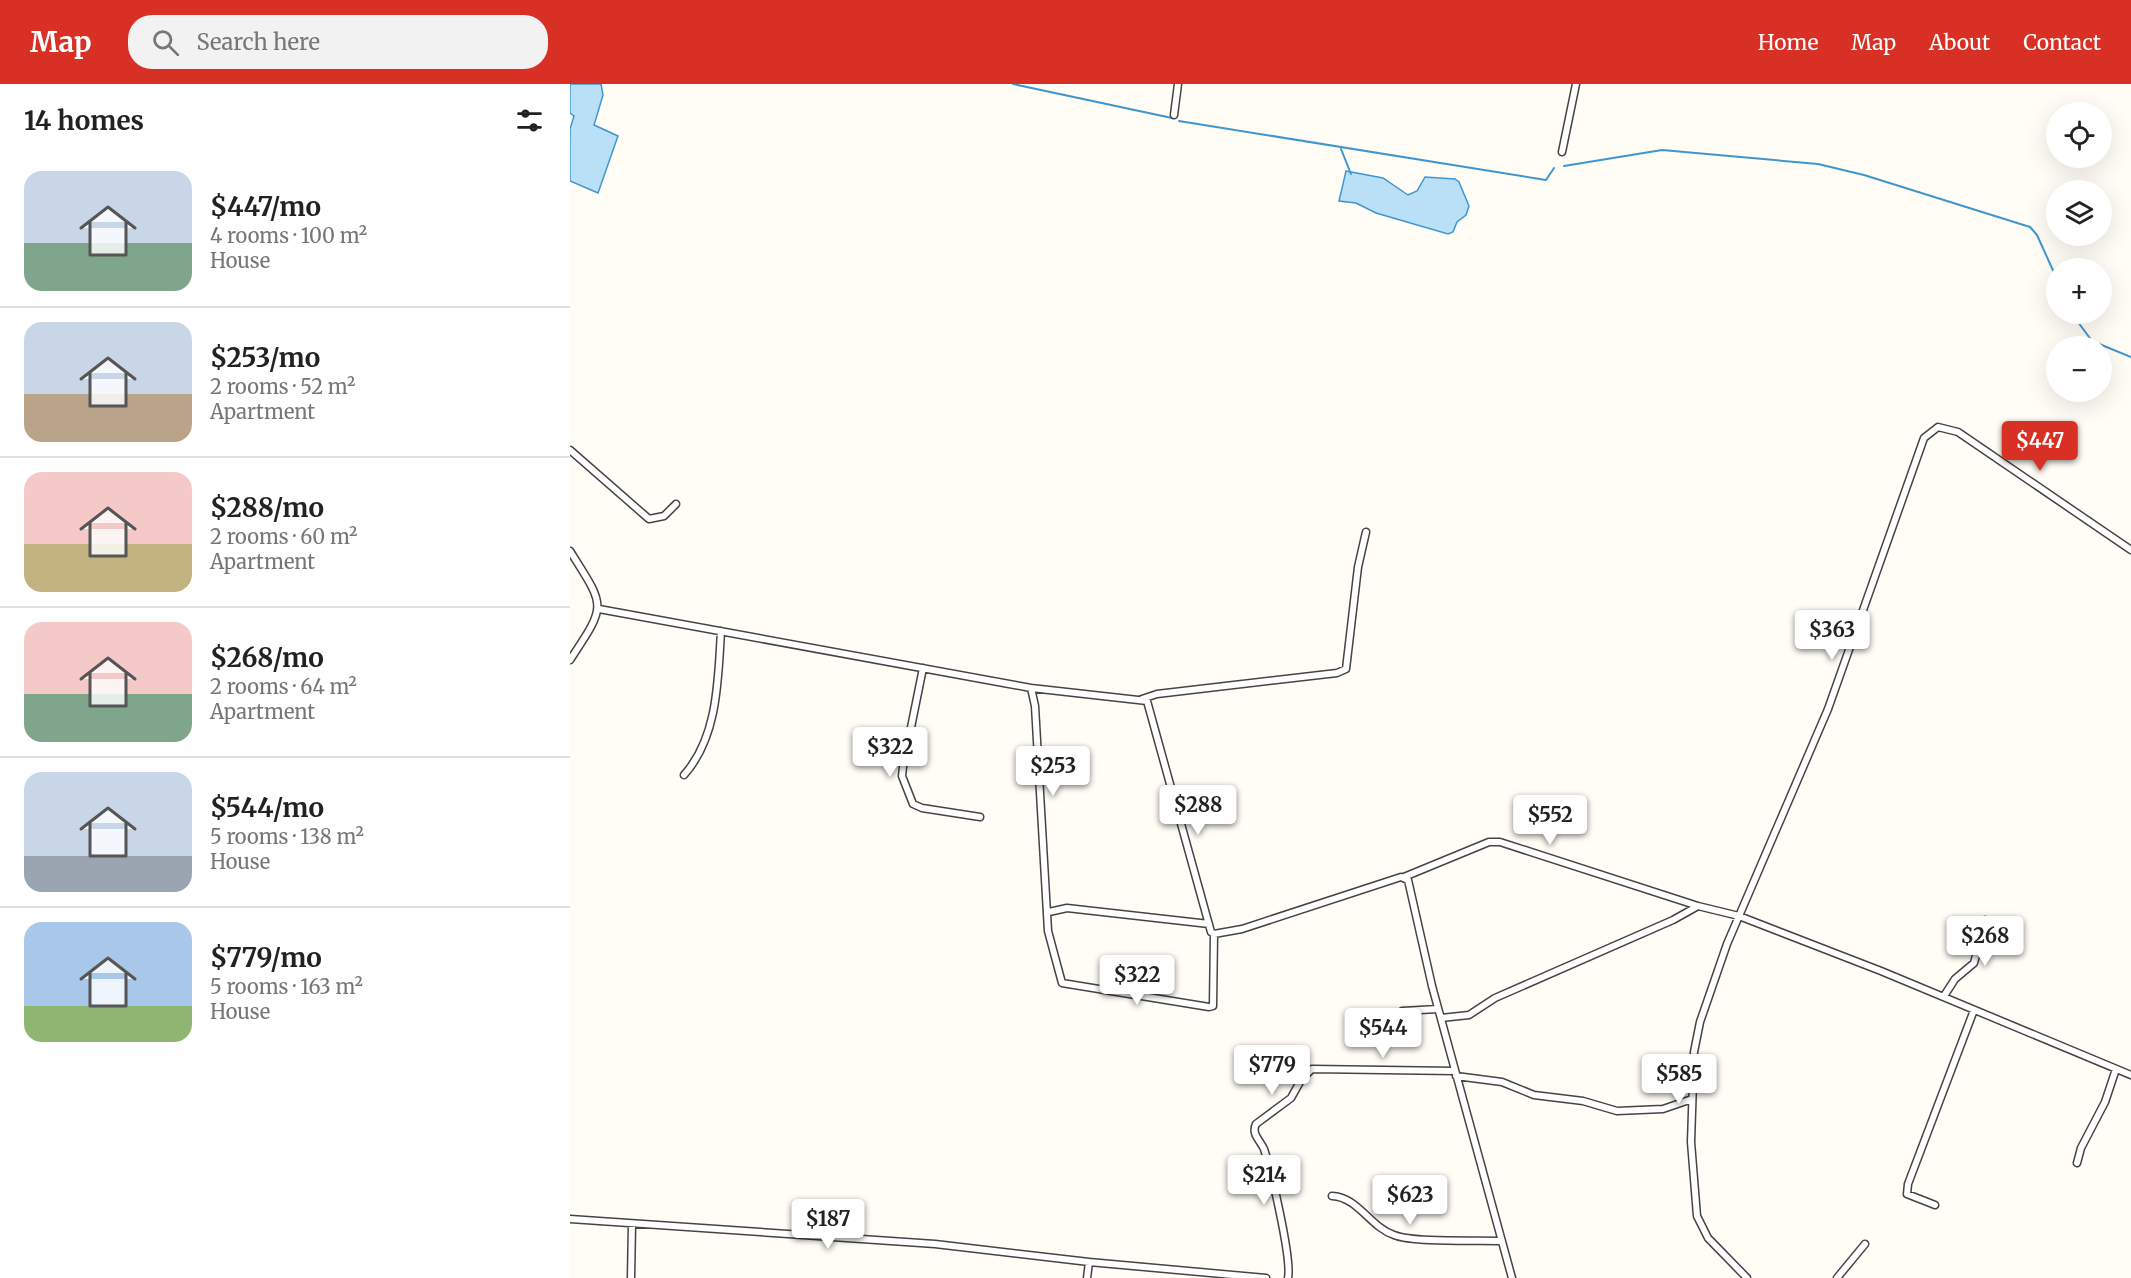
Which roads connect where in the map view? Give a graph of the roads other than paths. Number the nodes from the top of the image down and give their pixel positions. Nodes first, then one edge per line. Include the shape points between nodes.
1 (1179, 84) edge
2 (1576, 84) edge
3 (1174, 115) dead end
4 (1562, 152) dead end
5 (570, 450) edge
6 (676, 504) dead end
7 (1366, 532) dead end
8 (2131, 550) edge
9 (570, 551) edge
10 (599, 609) junction
11 (721, 631) junction
12 (570, 660) edge
13 (922, 669) junction
14 (1031, 688) junction
15 (1142, 699) junction
16 (684, 775) dead end
17 (980, 817) dead end
18 (1404, 877) junction
19 (1698, 906) junction
20 (1048, 912) junction
21 (1739, 916) junction
22 (1985, 920) dead end
23 (1209, 924) junction
24 (1214, 934) junction
25 (1944, 996) junction
26 (1438, 1009) junction
27 (1974, 1010) junction
28 (1402, 1011) dead end
29 (1441, 1018) junction
30 (2116, 1069) junction
31 (1456, 1074) junction
32 (2131, 1075) edge
33 (1692, 1099) junction
34 (2077, 1163) dead end
35 (1332, 1196) dead end
36 (1935, 1205) dead end
37 (570, 1219) edge
38 (632, 1224) junction
39 (1502, 1241) junction
40 (1864, 1244) dead end
41 (1089, 1262) junction
42 (631, 1278) edge
43 (1087, 1278) edge
44 (1266, 1278) edge
45 (1288, 1278) edge
46 (1512, 1278) edge
47 (1747, 1278) edge
48 (1837, 1278) edge

1 - 3 street
2 - 4 street
5 - 6 street via 645,517 659,519
7 - 15 street via 1346,669
8 - 21 street via 1958,432 1944,427 1929,432 1828,709
9 - 10 street via 594,592
10 - 11 street
10 - 12 street
11 - 13 street
11 - 16 street via 711,721 698,756
13 - 14 street
13 - 17 street via 902,776 913,804
14 - 15 street
14 - 20 street
15 - 23 street via 1150,704
18 - 19 street via 1489,842 1500,842
18 - 24 street via 1242,929
18 - 26 street via 1410,888
19 - 21 street
19 - 29 street via 1495,998 1469,1015
20 - 23 street via 1067,908
20 - 24 street via 1048,931 1062,983 1198,1006 1214,1005
21 - 25 street
21 - 33 street via 1700,1022
22 - 25 street via 1974,963 1955,979
23 - 24 street
25 - 27 street
26 - 28 street
26 - 29 street
27 - 30 street
27 - 36 street via 1908,1184 1907,1194
29 - 31 street
30 - 32 street
30 - 34 street
31 - 33 street via 1617,1111 1663,1108
31 - 39 street
31 - 45 street via 1312,1069 1291,1098 1256,1124 1254,1133 1264,1150 1288,1249
33 - 47 street via 1697,1216 1708,1238
35 - 39 street via 1349,1201 1379,1227 1400,1237
37 - 38 street
38 - 41 street via 935,1244
38 - 42 street
39 - 46 street
40 - 48 street
41 - 43 street
41 - 44 street

